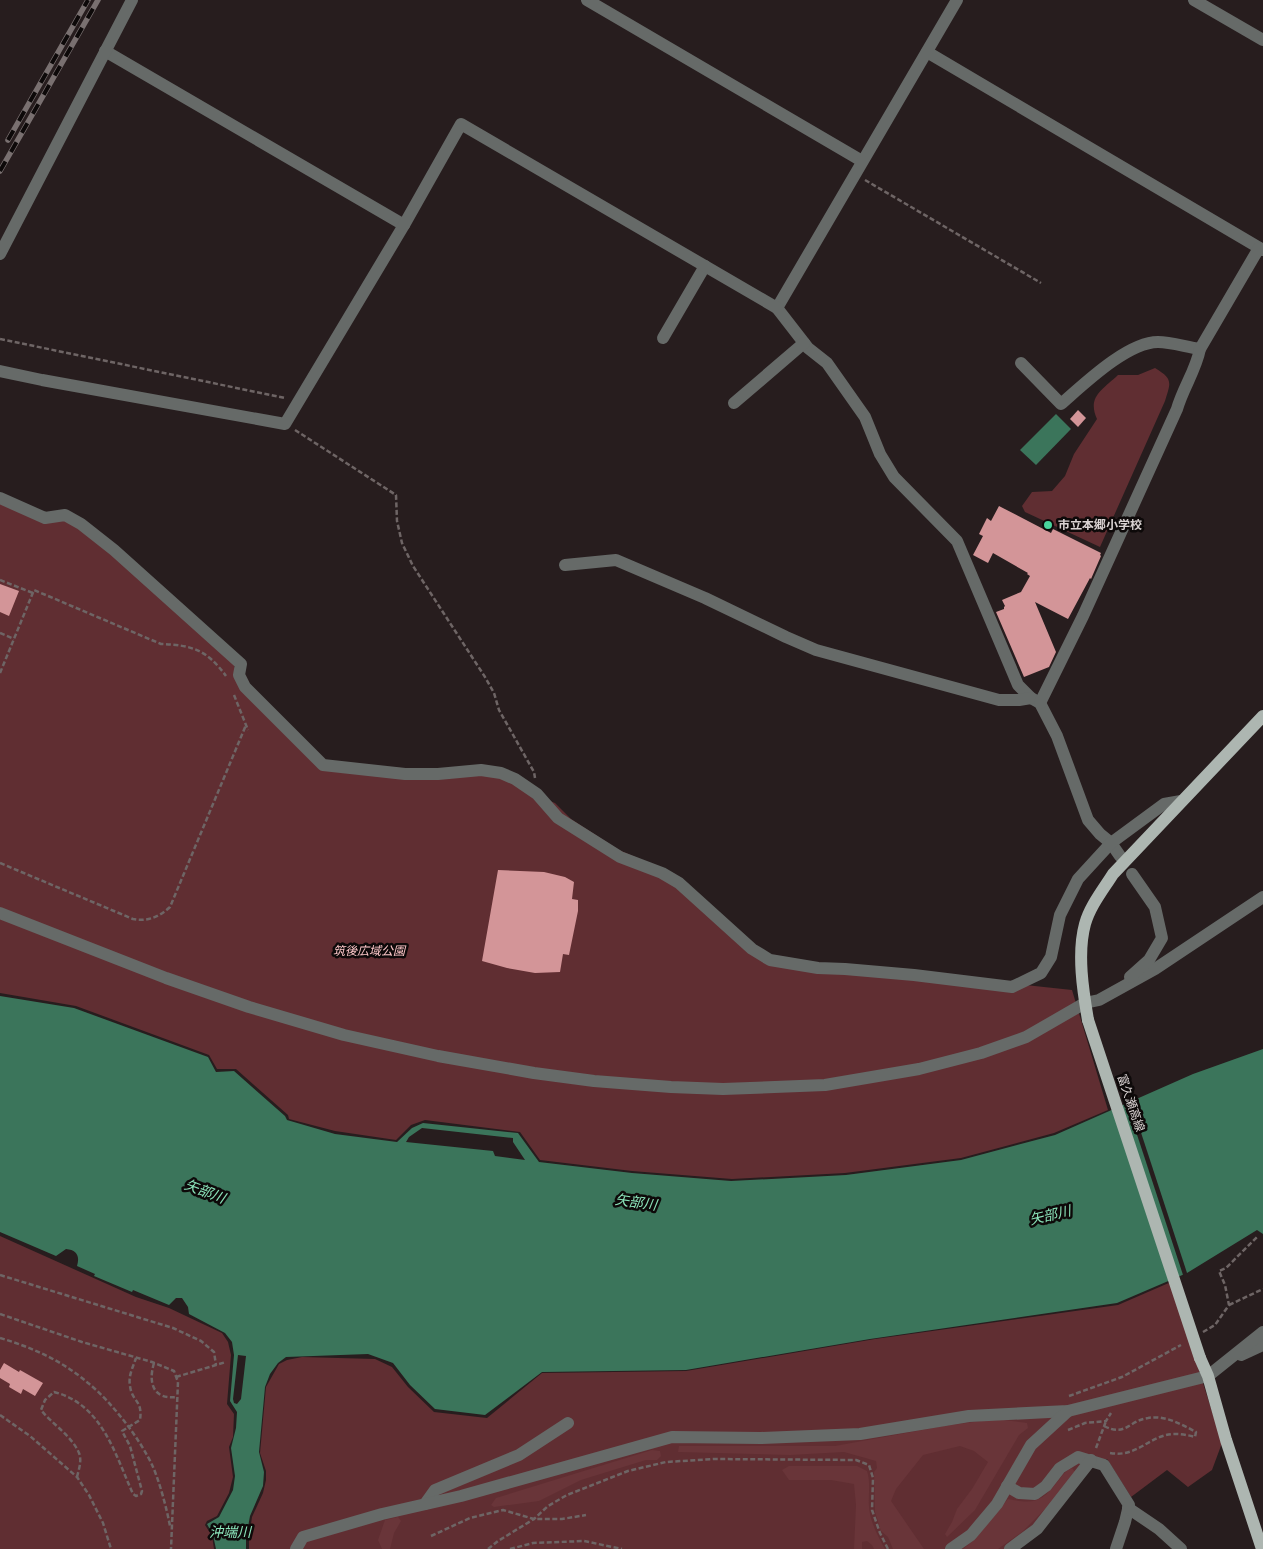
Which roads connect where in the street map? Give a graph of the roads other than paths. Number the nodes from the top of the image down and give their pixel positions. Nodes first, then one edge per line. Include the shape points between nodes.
1 (132, 0) edge
2 (587, 0) edge
3 (957, 0) edge
4 (1194, 0) edge
5 (1263, 40) edge
6 (105, 50) junction
7 (927, 52) junction
8 (862, 161) junction
9 (404, 224) junction
10 (1261, 249) edge
11 (0, 254) edge
12 (705, 266) junction
13 (777, 308) junction
14 (664, 338) dead end
15 (804, 342) junction
16 (1200, 349) junction
17 (1022, 363) dead end
18 (0, 371) edge
19 (734, 403) dead end
20 (0, 498) edge
21 (565, 565) dead end
22 (1035, 700) junction
23 (1263, 716) edge
24 (1181, 801) junction
25 (1111, 843) junction
26 (1120, 856) dead end
27 (1132, 874) dead end
28 (1263, 897) edge
29 (0, 913) edge
30 (1118, 989) junction
31 (1085, 1003) junction
32 (1263, 1332) edge
33 (1263, 1344) edge
34 (1230, 1360) junction
35 (1208, 1376) junction
36 (1068, 1411) junction
37 (568, 1423) dead end
38 (1095, 1455) junction
39 (1007, 1486) junction
40 (425, 1504) junction
41 (1128, 1506) junction
42 (296, 1549) edge
43 (951, 1549) edge
44 (1010, 1549) edge
45 (1116, 1549) edge
46 (1181, 1549) edge
47 (1262, 1549) edge

1 - 6 street
2 - 8 street
3 - 7 street
4 - 5 street
6 - 9 street
6 - 11 street
7 - 8 street
7 - 10 street
8 - 13 street
9 - 12 street via 461,124
9 - 18 street via 285,424
10 - 16 street
12 - 13 street
12 - 14 street
13 - 15 street
15 - 19 street
15 - 22 street via 827,363 865,417 880,454 894,477 956,541 1018,685
16 - 17 street via 1157,342 1144,345 1108,363 1061,404
16 - 22 street via 1177,409 1083,616
20 - 25 street via 45,518 65,515 114,550 241,664 239,675 245,687 324,765 405,774 501,772 537,794 558,818 620,857 679,883 752,950 770,960 818,968 1012,987 1041,973 1051,957 1060,915 1078,879
21 - 22 street via 616,560 816,650 999,700
22 - 25 street via 1057,736 1088,820
23 - 24 main road, 富久瀬高線
24 - 25 street via 1164,804
24 - 31 main road, 富久瀬高線 via 1113,874 1090,912 1082,949
25 - 26 street
27 - 30 street via 1155,907 1162,938 1149,960
28 - 30 street via 1155,969
29 - 31 street via 175,981 344,1036 594,1081 723,1089 825,1085 919,1069 981,1053 1026,1037
30 - 31 street
31 - 35 main road, 富久瀬高線, bridge
32 - 34 street
33 - 34 street
34 - 35 street
35 - 36 street
35 - 47 main road, 富久瀬高線
36 - 39 street via 1030,1445
36 - 40 street via 969,1416 860,1434 672,1437
37 - 40 street via 518,1455 435,1490
38 - 39 street via 1078,1457 1060,1468 1035,1494 1019,1493
38 - 41 street
38 - 44 street via 1037,1529
39 - 43 street via 971,1535
40 - 42 street via 303,1537
41 - 45 street
41 - 46 street

